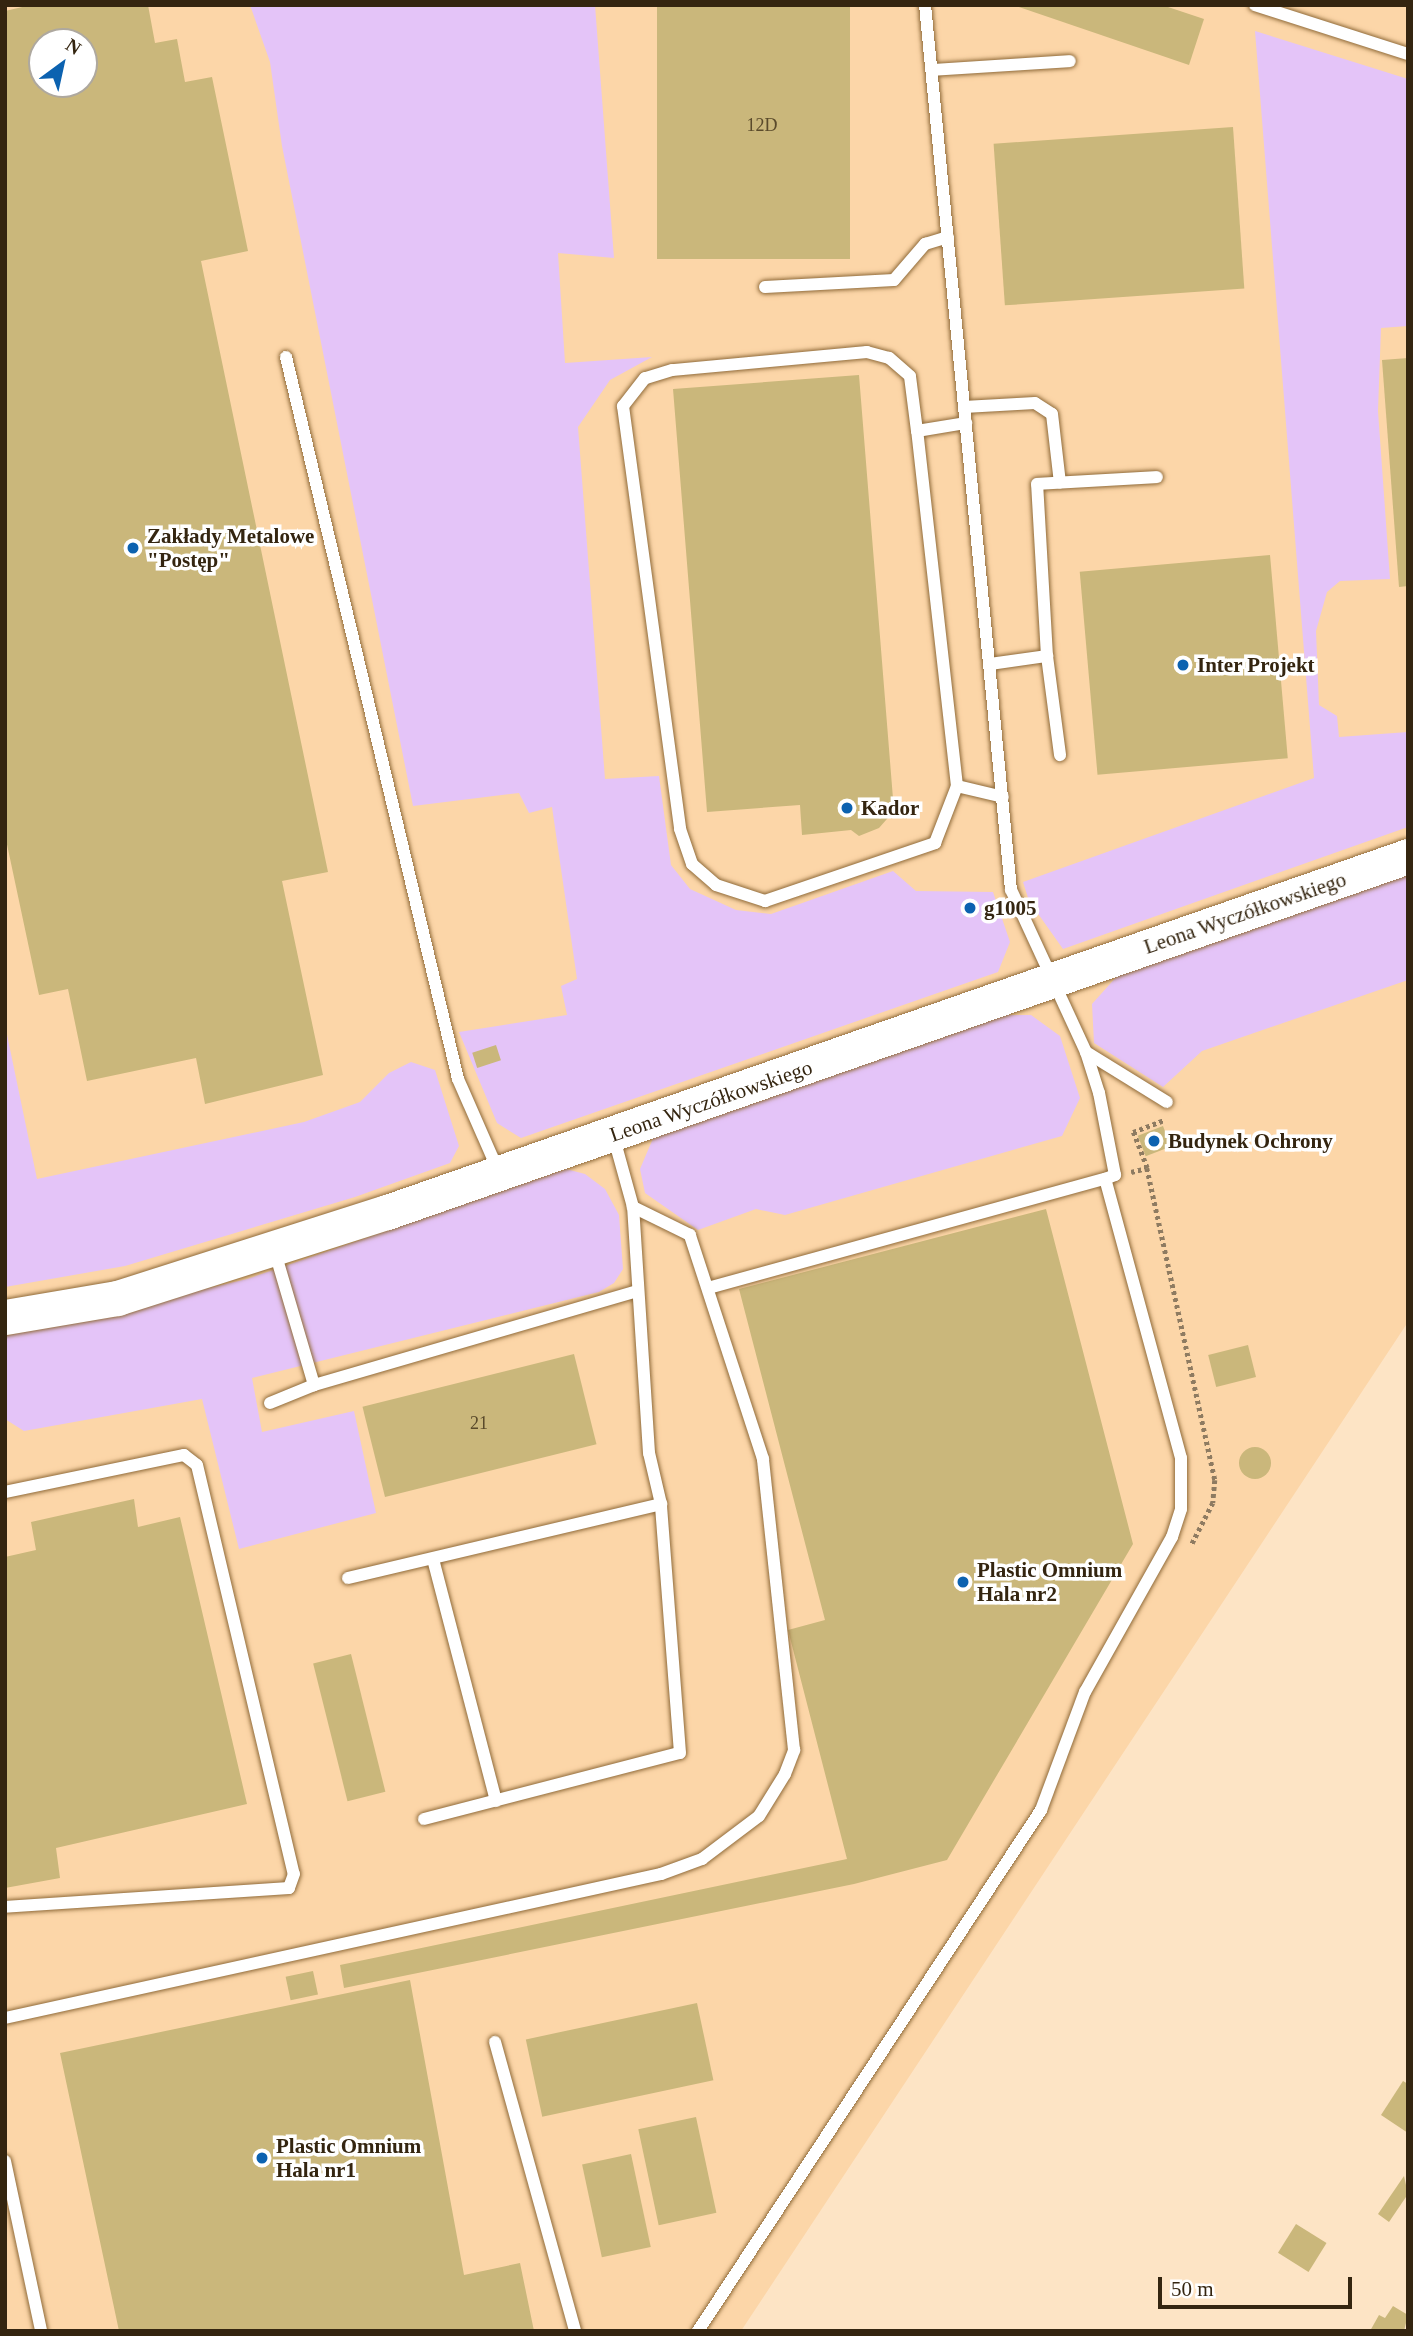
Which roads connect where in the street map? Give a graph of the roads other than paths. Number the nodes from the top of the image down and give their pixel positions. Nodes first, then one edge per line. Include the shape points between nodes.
1 (925, 5) edge
2 (1255, 5) edge
3 (1408, 54) edge
4 (1070, 61) dead end
5 (932, 70) junction
6 (948, 237) junction
7 (765, 287) dead end
8 (286, 357) dead end
9 (964, 407) junction
10 (966, 423) junction
11 (916, 431) junction
12 (1157, 477) dead end
13 (1059, 483) junction
14 (1047, 656) junction
15 (990, 664) junction
16 (1060, 755) dead end
17 (957, 786) junction
18 (1003, 797) junction
19 (1408, 856) edge
20 (1054, 980) junction
21 (1086, 1052) junction
22 (1167, 1102) dead end
23 (613, 1135) junction
24 (499, 1174) junction
25 (1105, 1180) junction
26 (633, 1208) junction
27 (274, 1248) junction
28 (708, 1288) junction
29 (638, 1291) junction
30 (5, 1317) edge
31 (314, 1385) junction
32 (270, 1403) dead end
33 (5, 1492) edge
34 (661, 1504) junction
35 (433, 1559) junction
36 (348, 1578) dead end
37 (496, 1801) junction
38 (424, 1819) dead end
39 (5, 1907) edge
40 (5, 2018) edge
41 (495, 2042) dead end
42 (5, 2161) edge
43 (41, 2331) edge
44 (575, 2331) edge
45 (698, 2331) edge

1 - 5 lane
2 - 3 lane
4 - 5 lane
5 - 6 lane
6 - 7 lane via 925,244 894,280
6 - 9 lane
8 - 24 lane via 458,1079
9 - 10 lane
9 - 13 lane via 1035,403 1052,414
10 - 11 lane
10 - 15 lane
11 - 17 lane
11 - 17 lane via 910,376 889,358 867,352 672,370 645,378 623,407 680,829 692,864 716,886 765,901 935,844
12 - 13 lane
13 - 14 lane via 1037,484
14 - 15 lane
14 - 16 lane
15 - 18 lane
17 - 18 lane
18 - 20 lane via 1012,890
19 - 20 street, Leona Wyczółkowskiego
20 - 21 lane
20 - 23 street, Leona Wyczółkowskiego
21 - 22 lane
21 - 25 lane via 1115,1175
23 - 24 street, Leona Wyczółkowskiego
23 - 26 lane
24 - 27 street, Leona Wyczółkowskiego
25 - 28 lane
25 - 45 lane via 1181,1458 1181,1509 1172,1537 1085,1692 1041,1810
26 - 28 lane via 690,1235
26 - 29 lane
27 - 30 street, Leona Wyczółkowskiego via 117,1298
27 - 31 lane
28 - 40 lane via 763,1460 793,1723 794,1750 759,1815 702,1859 661,1874
29 - 31 lane
29 - 34 lane via 649,1453
31 - 32 lane
33 - 39 lane via 184,1455 197,1465 294,1874 289,1888
34 - 35 lane
34 - 37 lane via 680,1753
35 - 36 lane
35 - 37 lane
37 - 38 lane
41 - 44 lane
42 - 43 lane

